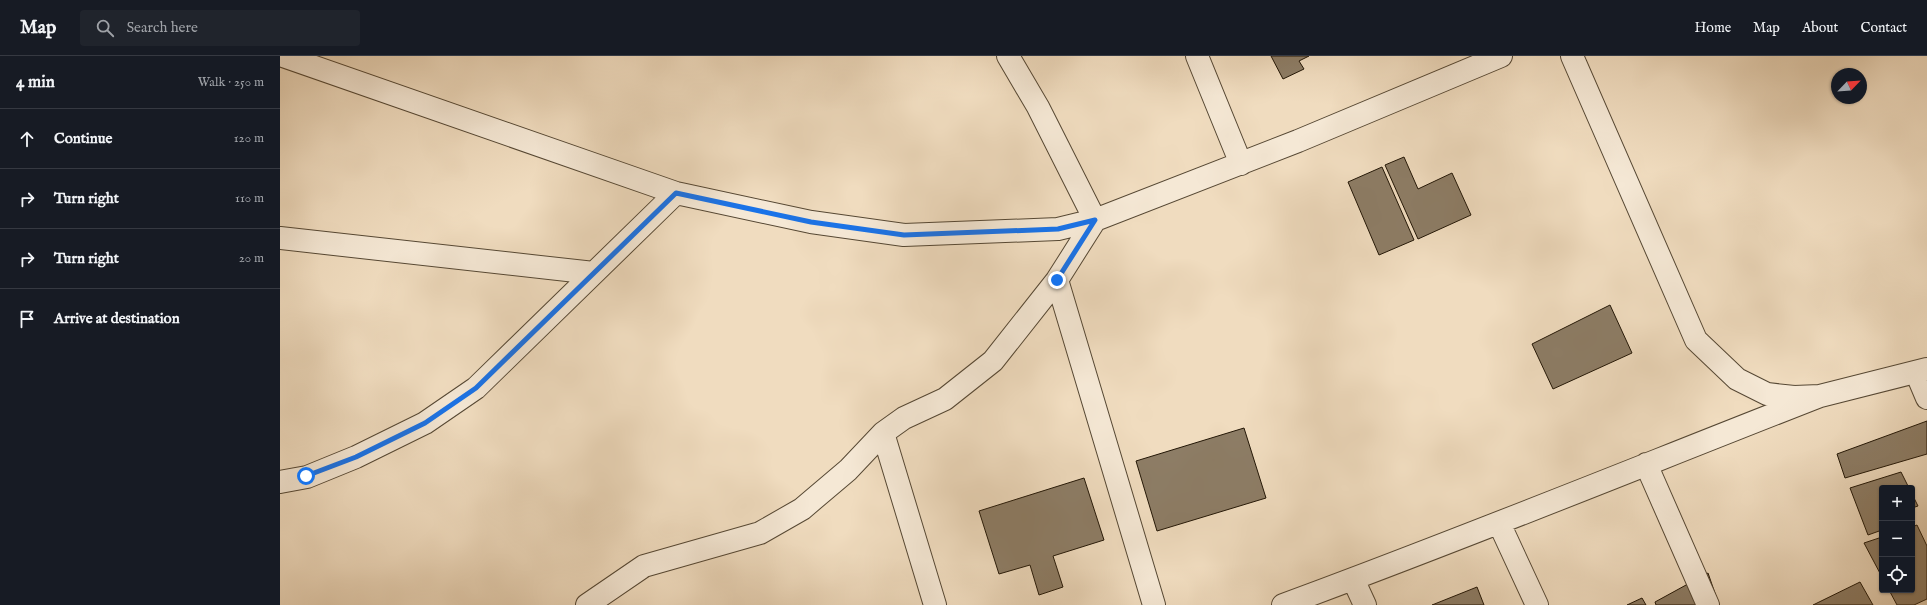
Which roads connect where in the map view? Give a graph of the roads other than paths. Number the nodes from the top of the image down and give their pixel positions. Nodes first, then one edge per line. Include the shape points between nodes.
1 (283, 56) edge
2 (1008, 56) edge
3 (1197, 56) edge
4 (1501, 56) edge
5 (1572, 56) edge
6 (1241, 164) junction
7 (676, 193) junction
8 (1095, 220) junction
9 (280, 238) edge
10 (594, 273) junction
11 (1057, 280) junction
12 (1922, 371) edge
13 (1820, 396) junction
14 (1927, 398) edge
15 (883, 433) junction
16 (1646, 464) junction
17 (280, 482) edge
18 (1499, 523) junction
19 (1353, 579) junction
20 (586, 605) edge
21 (935, 605) edge
22 (1154, 605) edge
23 (1283, 605) edge
24 (1365, 605) edge
25 (1537, 605) edge
26 (1708, 605) edge

1 - 7 street
2 - 8 street via 1038,107
3 - 6 street
4 - 6 street
5 - 13 street via 1696,340 1737,379 1767,394
6 - 8 street
7 - 8 street via 811,222 904,235 1058,229
7 - 10 street
8 - 11 street
9 - 10 street
10 - 17 street via 476,388 425,423 356,457 306,476
11 - 15 street via 993,361 945,399 904,418
11 - 22 street
12 - 13 street
12 - 14 street
13 - 16 street
15 - 20 street via 848,470 802,509 760,533 644,566
15 - 21 street
16 - 18 street
16 - 26 street
18 - 19 street
18 - 25 street
19 - 23 street
19 - 24 street

